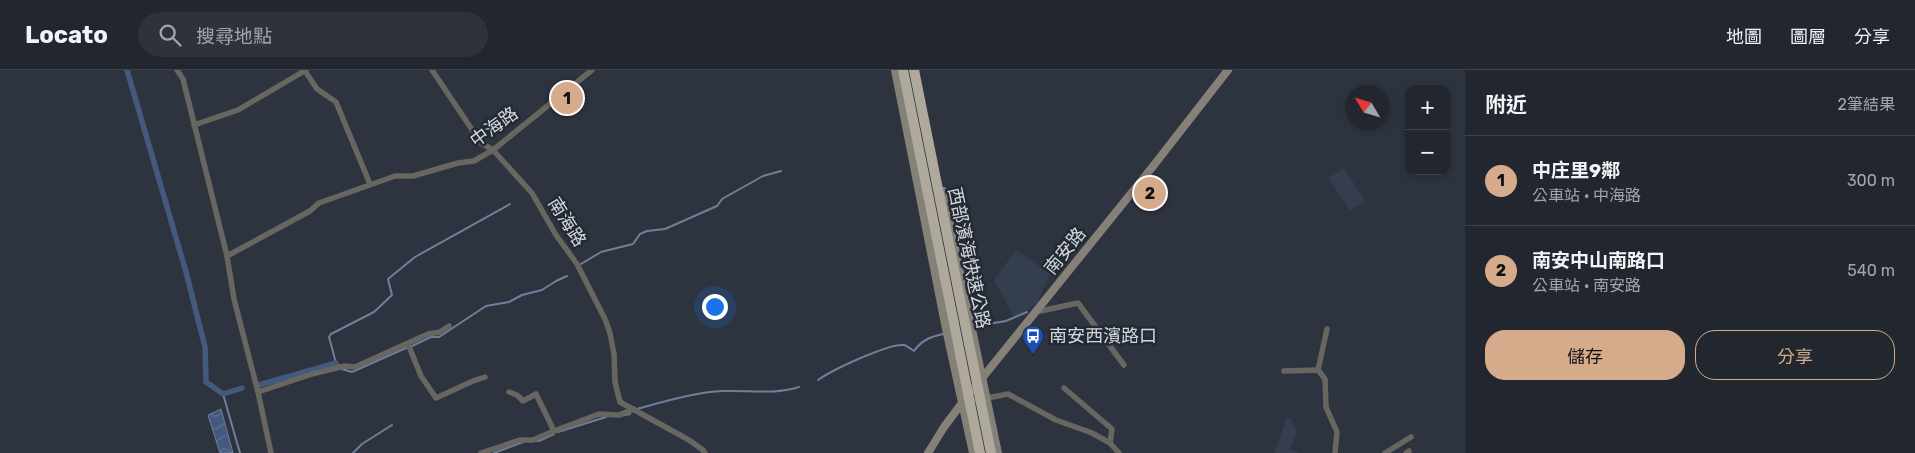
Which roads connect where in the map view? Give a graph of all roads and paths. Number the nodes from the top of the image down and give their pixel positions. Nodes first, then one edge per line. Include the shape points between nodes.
1 (177, 70) edge
2 (305, 70) edge
3 (432, 70) edge
4 (592, 70) edge
5 (895, 70) edge
6 (903, 70) edge
7 (916, 70) edge
8 (1228, 70) edge
9 (194, 125) junction
10 (493, 150) junction
11 (370, 184) junction
12 (227, 256) junction
13 (1036, 312) junction
14 (449, 326) dead end
15 (1327, 329) dead end
16 (408, 344) junction
17 (1124, 365) dead end
18 (1318, 370) junction
19 (1284, 371) dead end
20 (485, 377) dead end
21 (982, 379) junction
22 (1064, 388) dead end
23 (258, 392) junction
24 (510, 392) dead end
25 (986, 398) junction
26 (962, 403) junction
27 (634, 409) junction
28 (554, 431) junction
29 (1411, 438) dead end
30 (1110, 443) junction
31 (271, 453) edge
32 (481, 453) edge
33 (706, 453) edge
34 (928, 453) edge
35 (973, 453) edge
36 (980, 453) edge
37 (991, 453) edge
38 (998, 453) edge
39 (1119, 453) edge
40 (1335, 453) edge
41 (1386, 453) edge

1 - 9 street via 183,79
2 - 9 street via 238,110
2 - 11 street via 317,89 336,102
3 - 10 street, 南海路 via 481,143
4 - 10 street, 中海路
5 - 26 street
6 - 36 highway, 西部濱海快速公路, bridge
7 - 21 street
7 - 37 highway, 西部濱海快速公路, bridge
8 - 13 street, 南安路
9 - 12 street
10 - 11 street, 中海路 via 474,161
10 - 27 street, 南海路 via 532,193 576,264 610,333 620,402
11 - 12 street, 中海路 via 319,203
12 - 23 street via 234,299
13 - 17 street via 1078,303
13 - 21 street, 南安路
14 - 16 street
15 - 18 street
16 - 20 street via 421,376 436,398
16 - 23 street via 355,367 345,366 312,374
18 - 19 street
18 - 40 street via 1325,379 1326,407 1337,432
21 - 25 street
21 - 26 street, 南安路
22 - 30 street via 1112,429
23 - 31 street
24 - 28 street via 523,401 536,394
25 - 26 street
25 - 30 street via 1008,394 1041,413
25 - 38 street
26 - 34 street, 南安路
26 - 35 street
27 - 28 street via 619,415 599,414
27 - 33 street, 南海路
28 - 32 street via 533,440 520,440
29 - 41 street
30 - 39 street

